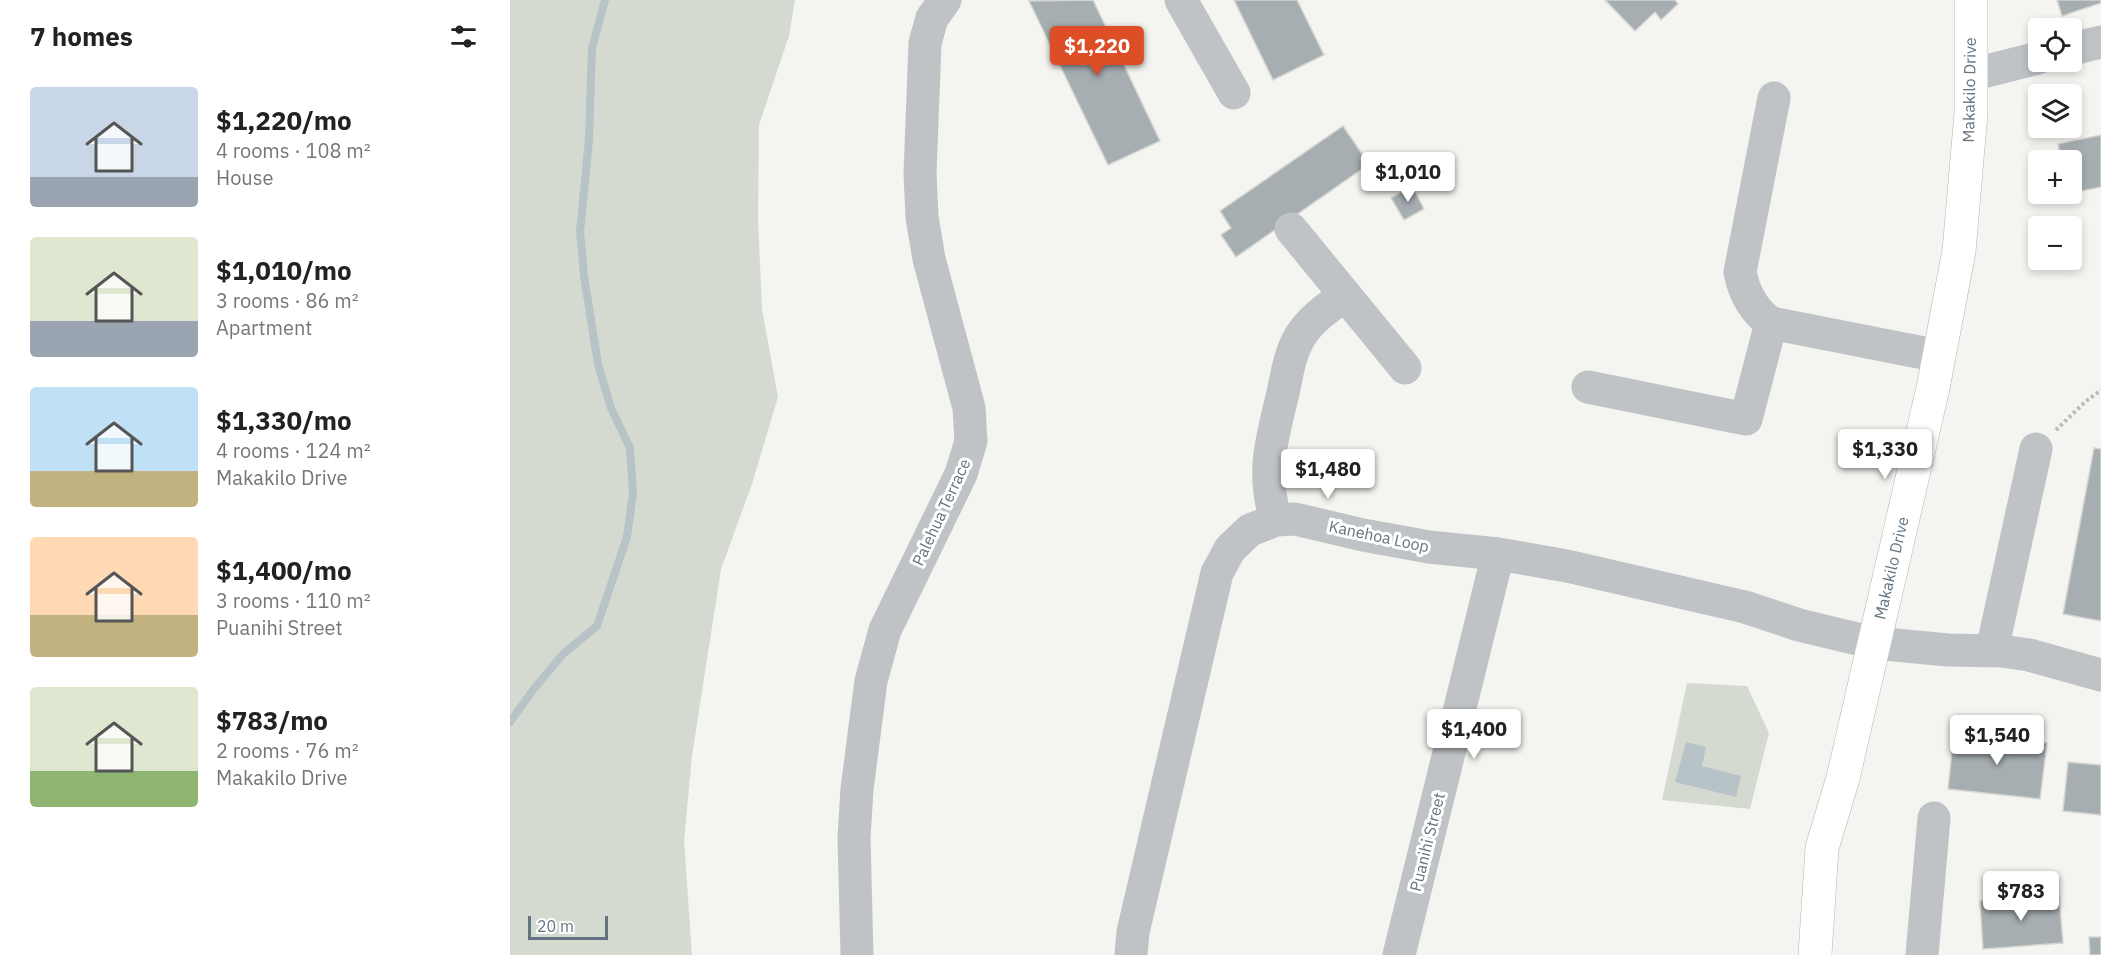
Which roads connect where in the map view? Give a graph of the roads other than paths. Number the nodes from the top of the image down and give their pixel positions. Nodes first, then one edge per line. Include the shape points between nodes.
1 (945, 0) edge
2 (1181, 0) edge
3 (1971, 0) edge
4 (2101, 42) edge
5 (2082, 47) edge
6 (2028, 61) edge
7 (1971, 75) junction
8 (1234, 93) dead end
9 (1774, 98) dead end
10 (1291, 229) dead end
11 (1345, 295) junction
12 (1772, 323) junction
13 (1939, 356) junction
14 (1405, 368) dead end
15 (1588, 387) dead end
16 (2036, 449) road end
17 (1276, 520) junction
18 (1498, 554) junction
19 (1874, 643) junction
20 (1992, 650) junction
21 (2101, 675) edge
22 (1934, 818) dead end
23 (857, 955) edge
24 (1131, 955) edge
25 (1400, 955) edge
26 (1815, 955) edge
27 (1922, 955) edge

1 - 23 street, Palehua Terrace via 932,18 925,43 922,217 929,259 969,408 971,441 962,474 885,630 871,681 854,838
2 - 8 street
3 - 7 main road, Makakilo Drive
4 - 5 street
6 - 7 street
7 - 13 main road, Makakilo Drive via 1959,251
9 - 12 street via 1740,272 1746,294
10 - 11 street
11 - 14 street
11 - 17 street via 1311,322 1292,354 1268,458
12 - 13 street
12 - 15 street via 1746,419
13 - 19 main road, Makakilo Drive
16 - 20 street
17 - 18 street, Kanehoa Loop via 1304,520 1429,547
17 - 24 street, Kanehoa Loop via 1243,536 1230,549 1217,573 1133,932
18 - 19 street, Kanehoa Loop via 1733,604
18 - 25 street, Puanihi Street
19 - 20 street, Kanehoa Loop
19 - 26 main road, Makakilo Drive via 1843,778 1822,848
20 - 21 street, Kanehoa Loop
22 - 27 street

